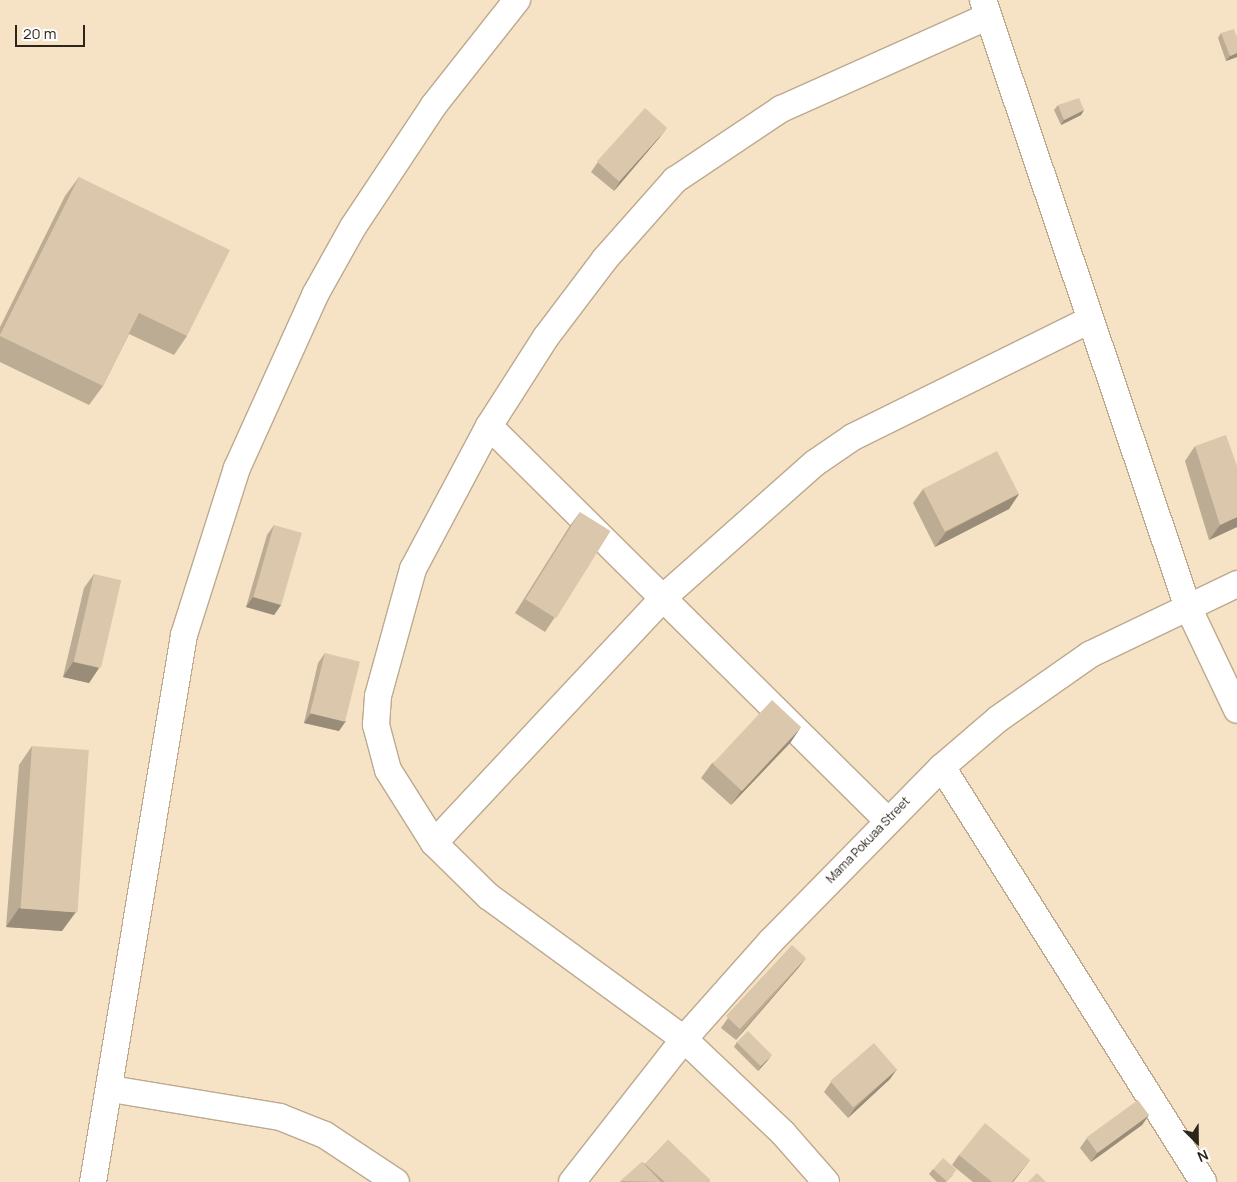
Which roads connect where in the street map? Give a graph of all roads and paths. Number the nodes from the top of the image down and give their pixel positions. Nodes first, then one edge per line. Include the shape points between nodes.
1 (516, 0) edge
2 (985, 9) edge
3 (1090, 320) junction
4 (489, 426) junction
5 (1237, 584) edge
6 (665, 596) junction
7 (1187, 605) junction
8 (1237, 710) edge
9 (942, 767) junction
10 (887, 820) junction
11 (434, 843) junction
12 (684, 1039) junction
13 (111, 1089) junction
14 (93, 1182) edge
15 (396, 1182) edge
16 (572, 1182) edge
17 (826, 1182) edge
18 (1203, 1182) edge

1 - 13 street via 434,105 353,227 315,295 237,468 184,635
2 - 3 street
2 - 4 street via 781,109 675,180 605,258 546,337
3 - 6 street via 853,437 814,463
3 - 7 street
4 - 6 street
4 - 11 street via 413,569 378,696 376,725 388,770
5 - 7 street, Mama Pokuaa Street
6 - 10 street
6 - 11 street
7 - 8 street
7 - 9 street, Mama Pokuaa Street via 1090,654 998,719
9 - 10 street, Mama Pokuaa Street
9 - 18 street
10 - 12 street, Mama Pokuaa Street
11 - 12 street via 489,897
12 - 16 street, Mama Pokuaa Street
12 - 17 street via 783,1133
13 - 14 street
13 - 15 street via 280,1117 325,1135

